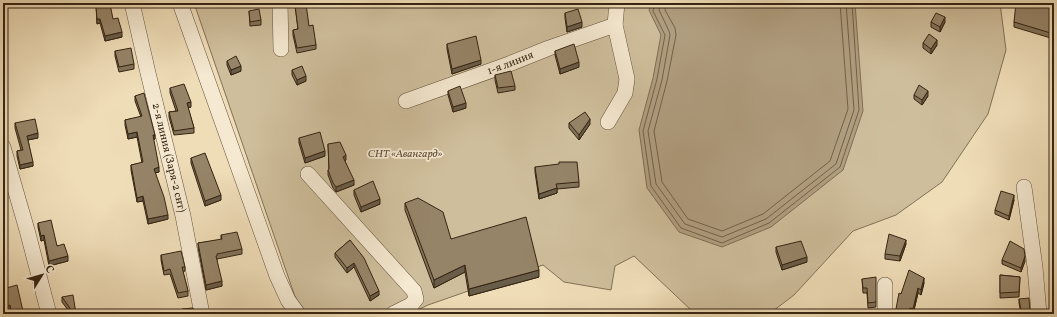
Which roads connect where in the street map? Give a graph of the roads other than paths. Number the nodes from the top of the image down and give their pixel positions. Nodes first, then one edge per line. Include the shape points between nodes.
1 (132, 3) edge
2 (180, 3) edge
3 (280, 3) edge
4 (618, 3) edge
5 (615, 25) junction
6 (281, 49) dead end
7 (406, 101) dead end
8 (608, 122) dead end
9 (3, 147) edge
10 (308, 174) dead end
11 (1024, 187) dead end
12 (885, 285) dead end
13 (49, 314) edge
14 (202, 314) edge
15 (298, 314) edge
16 (393, 314) edge
17 (886, 314) edge
18 (1039, 314) edge

1 - 14 street, 2-я линия (Заря-2 снт) via 184,216
2 - 15 street via 277,276
3 - 6 street
4 - 5 street
5 - 7 street, 1-я линия
5 - 8 street via 627,79 625,93
9 - 13 street
10 - 16 street via 414,291 416,299 411,305
11 - 18 street
12 - 17 street

